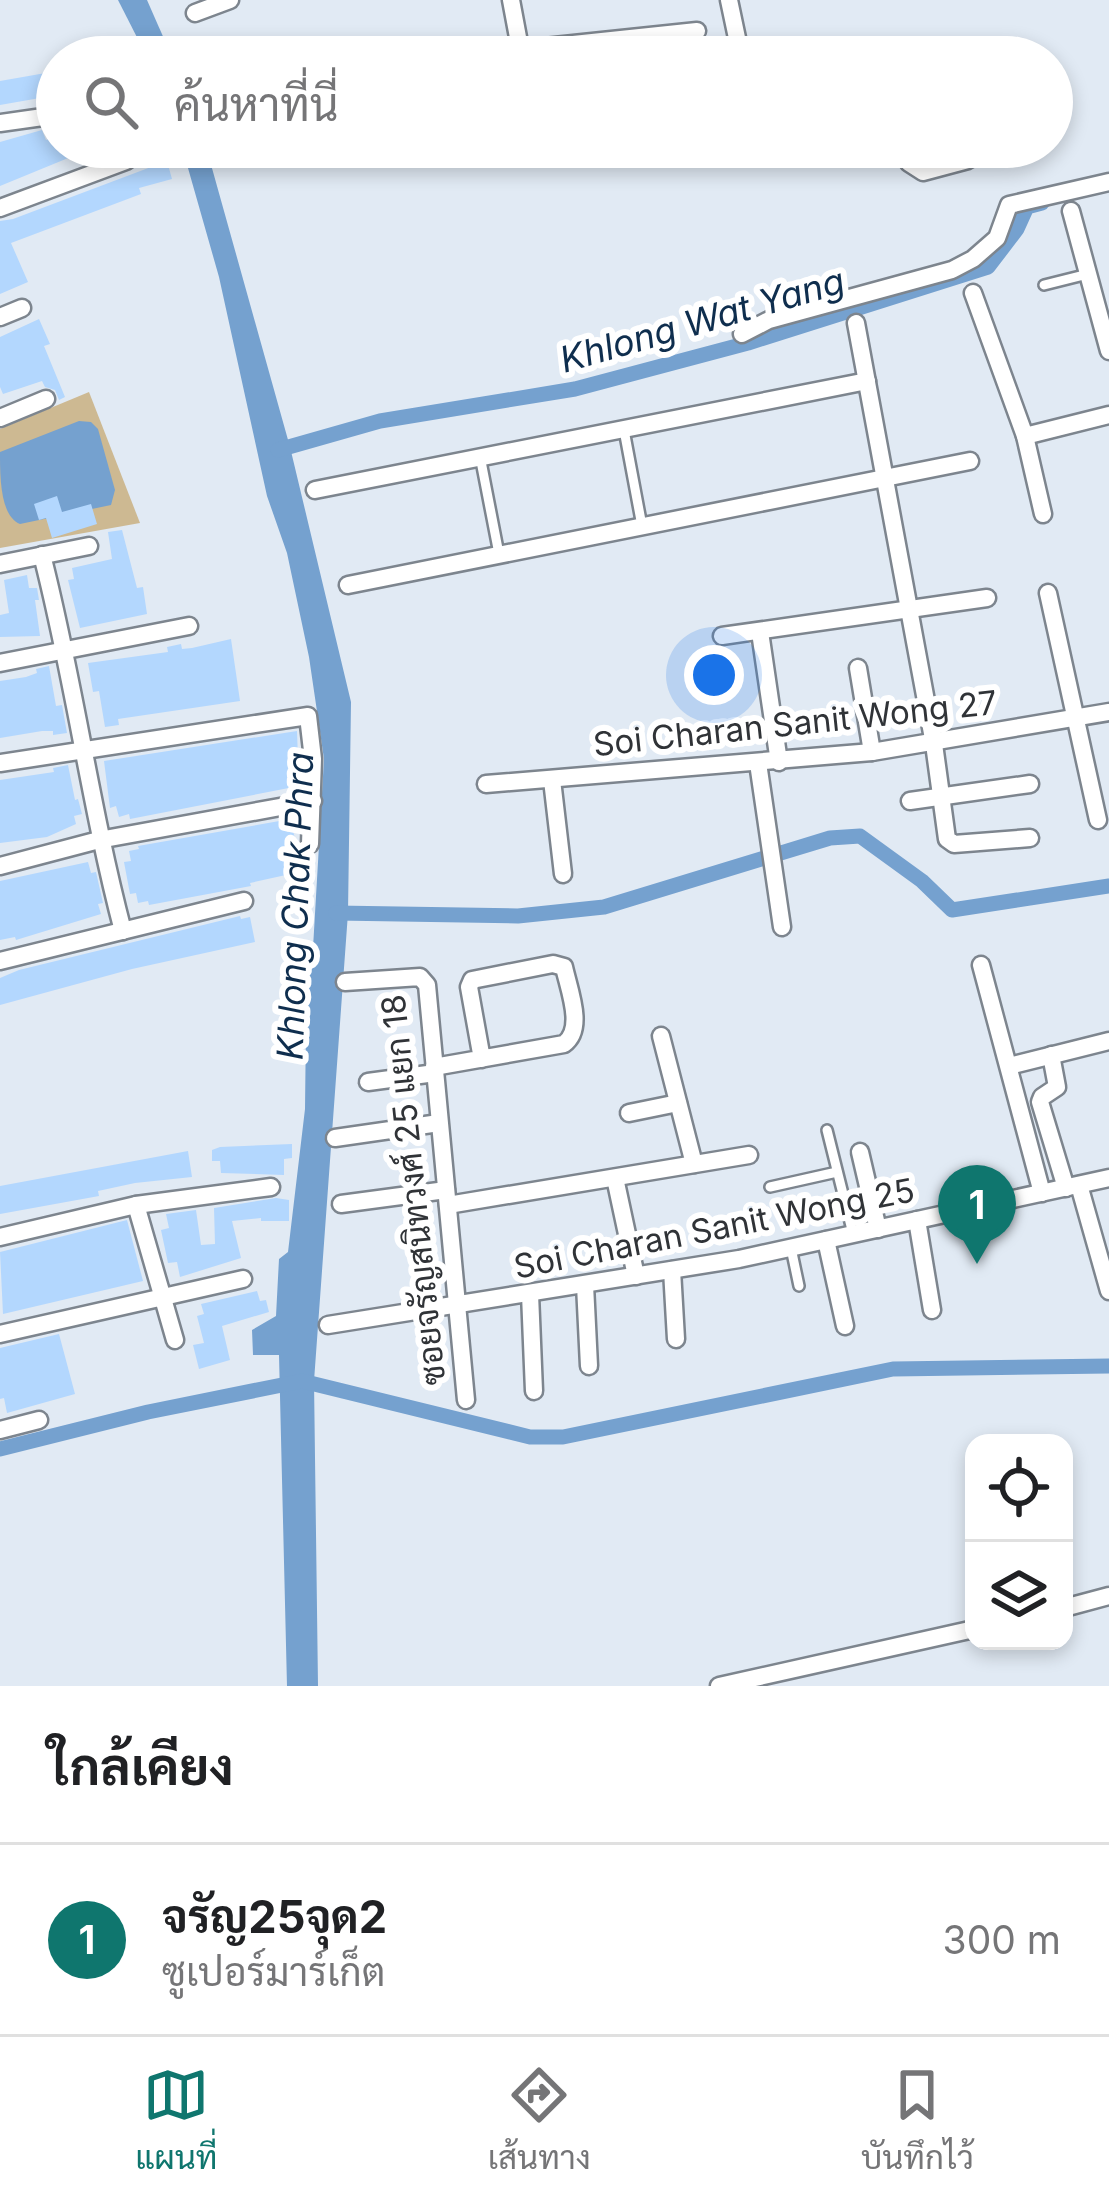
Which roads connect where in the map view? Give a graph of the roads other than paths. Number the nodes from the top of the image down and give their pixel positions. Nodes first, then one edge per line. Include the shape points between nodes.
1 (230, 0) edge
2 (511, 0) edge
3 (728, 0) edge
4 (195, 13) dead end
5 (697, 31) dead end
6 (518, 36) edge
7 (645, 36) edge
8 (736, 36) edge
9 (36, 119) edge
10 (0, 123) edge
11 (106, 168) edge
12 (1109, 182) edge
13 (0, 208) edge
14 (1071, 212) dead end
15 (1088, 274) junction
16 (1044, 285) dead end
17 (973, 293) dead end
18 (22, 308) dead end
19 (0, 317) edge
20 (856, 323) dead end
21 (742, 334) dead end
22 (1109, 351) edge
23 (867, 381) junction
24 (46, 399) dead end
25 (1109, 415) edge
26 (0, 418) edge
27 (624, 430) junction
28 (1025, 436) junction
29 (481, 457) junction
30 (970, 461) dead end
31 (884, 477) junction
32 (315, 490) dead end
33 (1043, 514) dead end
34 (642, 526) junction
35 (89, 546) dead end
36 (499, 554) junction
37 (42, 555) junction
38 (0, 563) edge
39 (348, 585) dead end
40 (1048, 592) dead end
41 (987, 598) dead end
42 (907, 608) junction
43 (189, 626) dead end
44 (760, 632) junction
45 (722, 636) dead end
46 (67, 651) junction
47 (0, 663) edge
48 (858, 668) dead end
49 (1109, 712) edge
50 (1076, 718) junction
51 (934, 744) junction
52 (83, 749) junction
53 (872, 752) junction
54 (779, 762) junction
55 (0, 763) edge
56 (758, 763) junction
57 (552, 780) junction
58 (486, 784) dead end
59 (1030, 784) dead end
60 (941, 795) junction
61 (910, 800) dead end
62 (313, 801) junction
63 (1098, 820) dead end
64 (1030, 838) dead end
65 (99, 840) junction
66 (310, 844) dead end
67 (0, 866) edge
68 (563, 874) dead end
69 (244, 901) dead end
70 (782, 927) dead end
71 (124, 931) junction
72 (0, 961) edge
73 (981, 965) dead end
74 (345, 982) dead end
75 (661, 1036) dead end
76 (1109, 1041) edge
77 (1051, 1055) junction
78 (482, 1058) junction
79 (1013, 1065) dead end
80 (434, 1070) junction
81 (368, 1082) dead end
82 (678, 1103) junction
83 (629, 1113) dead end
84 (439, 1123) junction
85 (827, 1130) dead end
86 (335, 1138) dead end
87 (860, 1152) dead end
88 (748, 1155) dead end
89 (694, 1164) junction
90 (837, 1172) junction
91 (615, 1178) junction
92 (1109, 1178) edge
93 (1072, 1186) junction
94 (271, 1187) dead end
95 (770, 1187) dead end
96 (1042, 1193) junction
97 (447, 1198) junction
98 (341, 1204) dead end
99 (136, 1205) junction
100 (917, 1220) junction
101 (878, 1229) junction
102 (853, 1234) junction
103 (0, 1237) edge
104 (826, 1240) junction
105 (791, 1248) junction
106 (672, 1270) junction
107 (636, 1276) junction
108 (243, 1280) dead end
109 (585, 1285) junction
110 (799, 1286) dead end
111 (1109, 1291) edge
112 (530, 1294) junction
113 (162, 1298) junction
114 (460, 1306) junction
115 (932, 1310) dead end
116 (328, 1325) dead end
117 (845, 1326) dead end
118 (0, 1334) edge
119 (676, 1339) dead end
120 (176, 1340) dead end
121 (589, 1366) dead end
122 (534, 1391) dead end
123 (466, 1400) dead end
124 (39, 1420) dead end
125 (0, 1430) edge
126 (1109, 1597) edge
127 (1073, 1606) edge
128 (965, 1631) edge
129 (719, 1686) edge

1 - 4 street
2 - 6 street
3 - 8 street
5 - 7 street
9 - 10 street
11 - 13 street
12 - 21 street via 1013,202 997,238 952,270
14 - 15 street
15 - 16 lane
15 - 22 street
17 - 28 street
18 - 19 street
20 - 23 street
23 - 27 street
23 - 31 street
24 - 26 street
25 - 28 street
27 - 29 street
27 - 34 lane
28 - 33 street
29 - 32 street
29 - 36 lane
30 - 31 street
31 - 34 street
31 - 42 street
34 - 36 street
35 - 37 street
36 - 39 street
37 - 38 street
37 - 46 street
40 - 50 street
41 - 42 street
42 - 44 street
42 - 51 street
43 - 46 street
44 - 45 street
44 - 54 street
46 - 47 street
46 - 52 street
48 - 53 street
49 - 50 street, Soi Charan Sanit Wong 27
50 - 51 street, Soi Charan Sanit Wong 27
50 - 63 street
51 - 53 street, Soi Charan Sanit Wong 27
51 - 60 street
52 - 55 street
52 - 62 street via 308,716
52 - 65 street
53 - 54 street, Soi Charan Sanit Wong 27
54 - 56 street, Soi Charan Sanit Wong 27
56 - 57 street, Soi Charan Sanit Wong 27
56 - 70 street
57 - 58 street, Soi Charan Sanit Wong 27
57 - 68 street
59 - 60 street
60 - 61 street
60 - 64 street via 949,843
62 - 65 street
62 - 66 street
65 - 67 street
65 - 71 street
69 - 71 street
71 - 72 street
73 - 96 street
74 - 80 street, ซอยจรัญสนิทวงศ์ 25 แยก 18 via 425,980
75 - 82 street
76 - 77 street
77 - 79 street
77 - 93 street via 1057,1087 1040,1102
78 - 78 street via 472,980 564,968 571,1040
78 - 80 street
80 - 81 street
80 - 84 street, ซอยจรัญสนิทวงศ์ 25 แยก 18
82 - 83 street
82 - 89 street
84 - 86 street
84 - 97 street, ซอยจรัญสนิทวงศ์ 25 แยก 18
85 - 90 lane
87 - 101 street
88 - 89 street
89 - 91 street
90 - 95 lane
90 - 102 lane
91 - 97 street
91 - 107 street
92 - 93 street, Soi Charan Sanit Wong 25
93 - 96 street, Soi Charan Sanit Wong 25
93 - 111 street
94 - 99 street
96 - 100 street, Soi Charan Sanit Wong 25
97 - 98 street
97 - 114 street, ซอยจรัญสนิทวงศ์ 25 แยก 18
99 - 103 street
99 - 113 street
100 - 101 street, Soi Charan Sanit Wong 25
100 - 115 street
101 - 102 street, Soi Charan Sanit Wong 25
102 - 104 street, Soi Charan Sanit Wong 25
104 - 105 street, Soi Charan Sanit Wong 25
104 - 117 street
105 - 106 street, Soi Charan Sanit Wong 25
105 - 110 lane
106 - 107 street, Soi Charan Sanit Wong 25
106 - 119 street
107 - 109 street, Soi Charan Sanit Wong 25
108 - 113 street
109 - 112 street, Soi Charan Sanit Wong 25
109 - 121 street
112 - 114 street, Soi Charan Sanit Wong 25
112 - 122 street
113 - 118 street
113 - 120 street
114 - 116 street, Soi Charan Sanit Wong 25
114 - 123 street, ซอยจรัญสนิทวงศ์ 25 แยก 18
124 - 125 street
126 - 127 street
128 - 129 street

